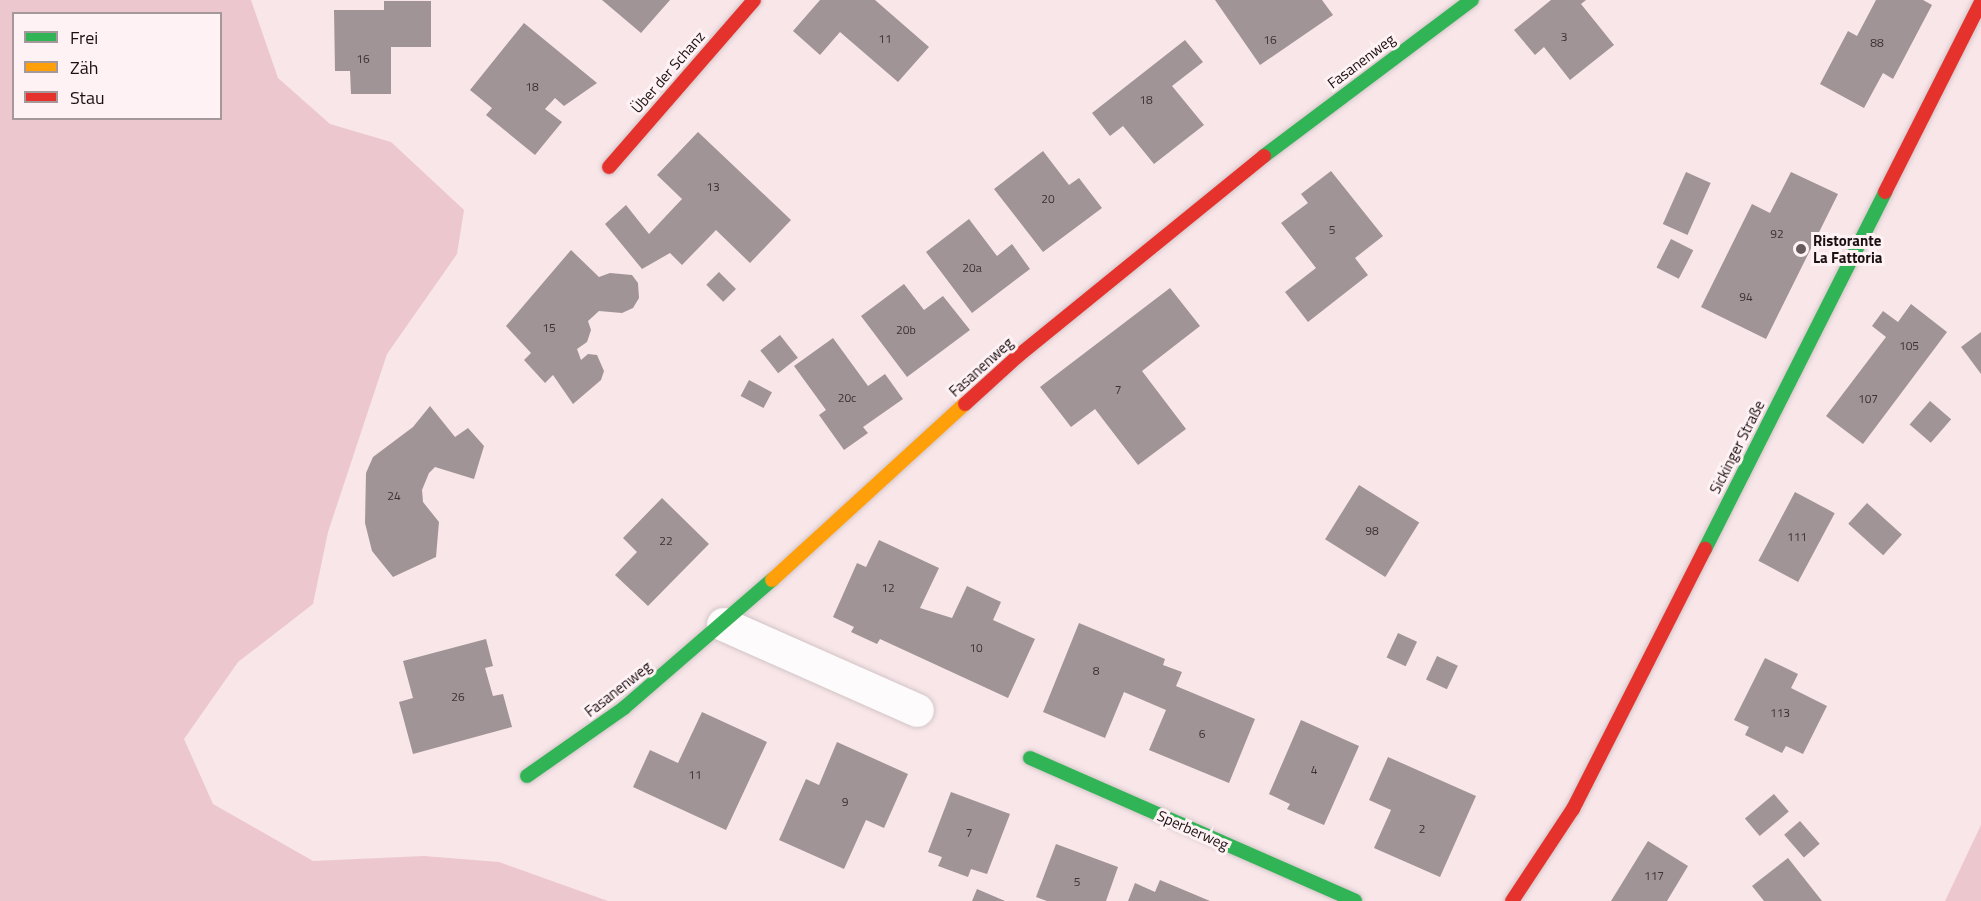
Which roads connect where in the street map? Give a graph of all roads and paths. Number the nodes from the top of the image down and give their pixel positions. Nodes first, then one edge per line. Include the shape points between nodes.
1 (754, 0) edge
2 (1472, 0) edge
3 (1981, 2) edge
4 (609, 167) dead end
5 (723, 624) junction
6 (917, 710) dead end
7 (1030, 758) dead end
8 (527, 776) dead end
9 (1355, 901) edge
10 (1512, 901) edge

1 - 4 street, Über der Schanz
2 - 5 street, Fasanenweg via 1234,178 1036,341
3 - 10 street, Sickinger Straße via 1573,809
5 - 6 street
5 - 8 street, Fasanenweg via 624,708
7 - 9 street, Sperberweg

